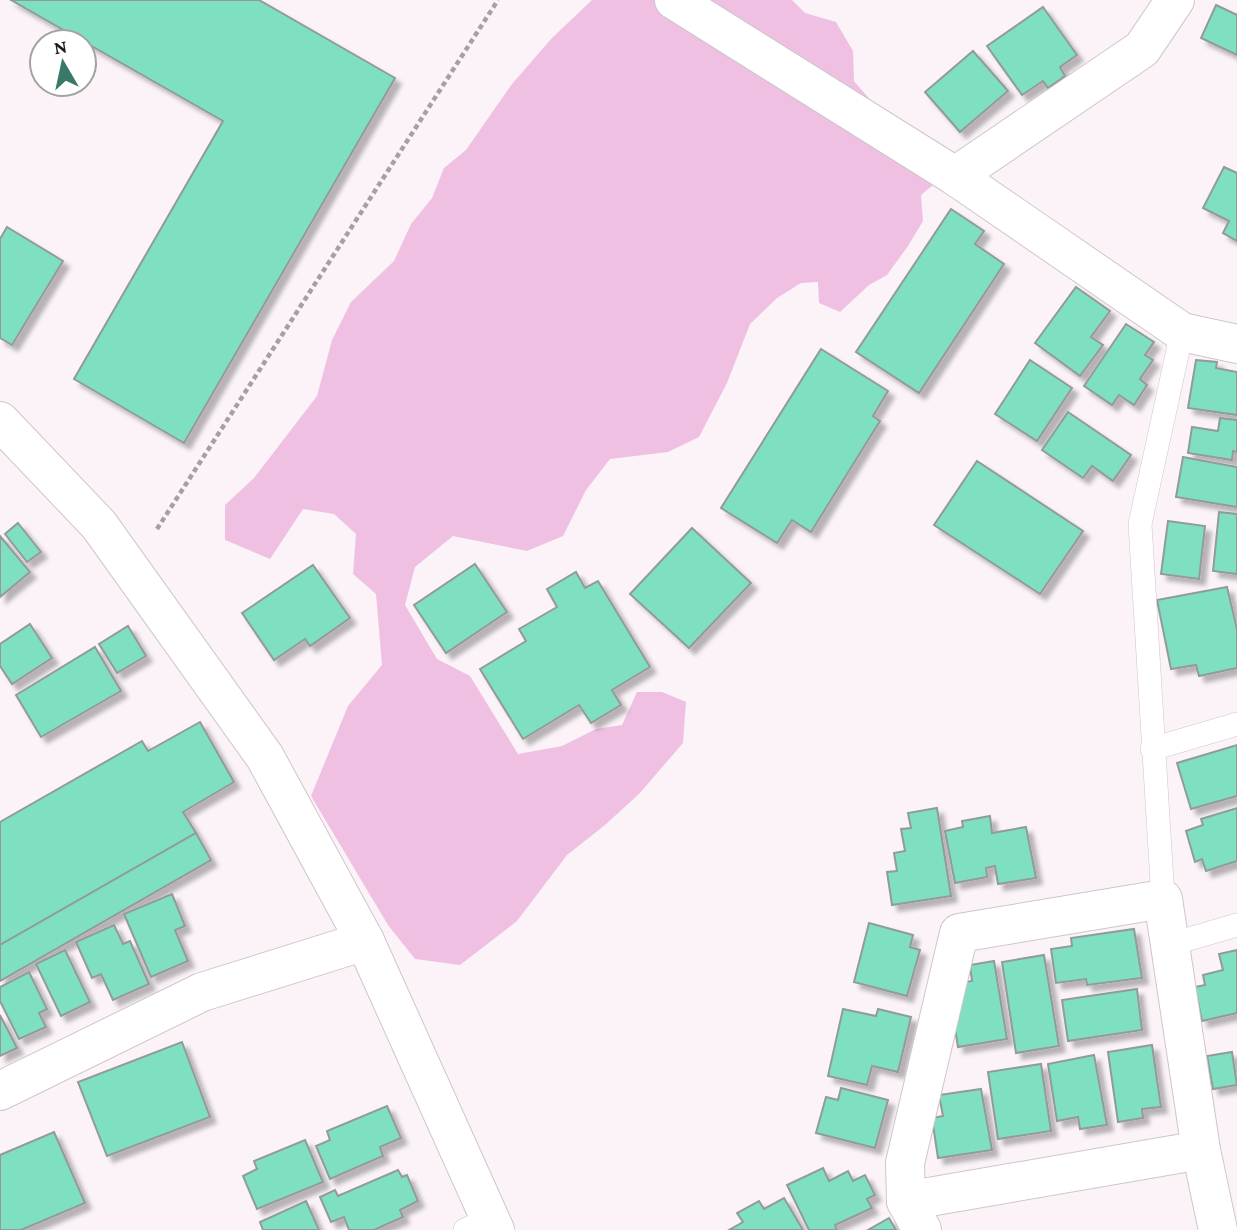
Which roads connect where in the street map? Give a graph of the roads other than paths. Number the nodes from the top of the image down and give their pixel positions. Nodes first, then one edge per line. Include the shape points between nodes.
1 (674, 0) edge
2 (1175, 0) edge
3 (955, 176) junction
4 (1182, 332) junction
5 (1237, 344) edge
6 (0, 421) edge
7 (1237, 724) edge
8 (1152, 749) junction
9 (1163, 899) junction
10 (1237, 925) edge
11 (365, 941) junction
12 (1168, 944) junction
13 (0, 1091) edge
14 (1201, 1150) junction
15 (914, 1215) edge
16 (483, 1226) edge
17 (1218, 1230) edge

1 - 3 street
2 - 3 street via 1142,48
3 - 4 street
4 - 5 street
4 - 8 lane via 1140,524
6 - 11 street via 99,525 265,757
7 - 8 lane
8 - 9 lane
9 - 12 street
9 - 15 street via 958,933 905,1163
10 - 12 lane
11 - 13 street via 202,992
11 - 16 street
12 - 14 street
14 - 15 street
14 - 17 street

